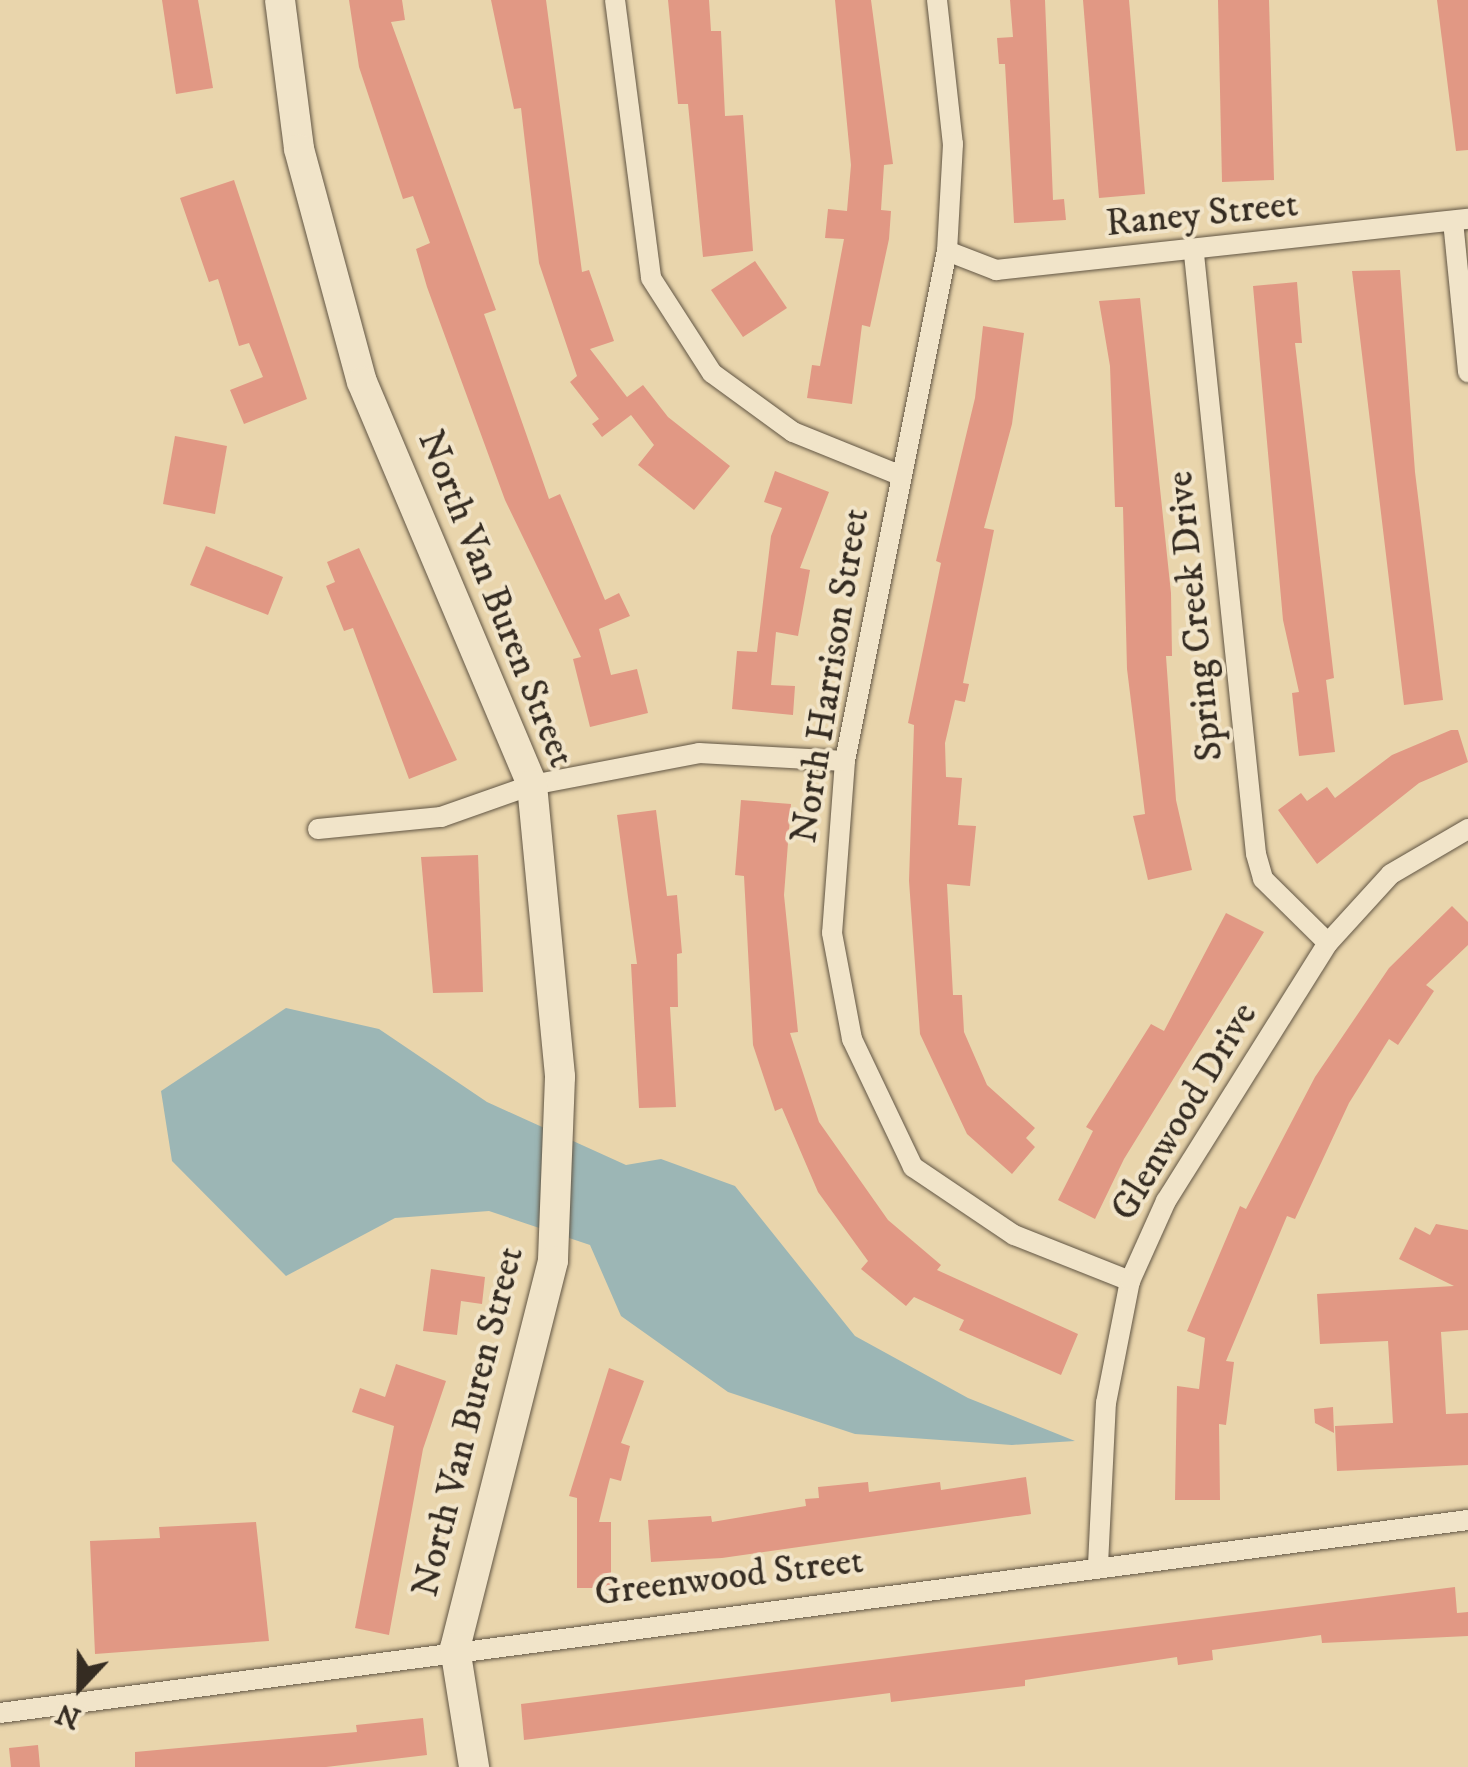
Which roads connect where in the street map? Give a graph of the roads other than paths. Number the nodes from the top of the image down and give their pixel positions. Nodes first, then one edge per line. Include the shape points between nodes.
1 (280, 0) edge
2 (615, 0) edge
3 (937, 0) edge
4 (1461, 220) edge
5 (947, 251) junction
6 (1194, 254) junction
7 (1468, 372) edge
8 (897, 474) junction
9 (845, 762) junction
10 (532, 785) junction
11 (318, 829) dead end
12 (1468, 829) edge
13 (1328, 943) junction
14 (1130, 1282) junction
15 (1468, 1520) edge
16 (1098, 1565) junction
17 (455, 1648) junction
18 (0, 1713) edge
19 (474, 1767) edge

1 - 10 street, North Van Buren Street via 298,149 362,382
2 - 8 street via 651,278 712,373 793,432
3 - 5 street, North Harrison Street via 953,144
4 - 6 street, Raney Street
4 - 7 street
5 - 6 street, Raney Street via 996,270
5 - 8 street, North Harrison Street
6 - 13 street, Spring Creek Drive via 1256,854 1263,878
8 - 9 street, North Harrison Street
9 - 10 street via 699,753
9 - 14 street, North Harrison Street via 832,932 852,1039 913,1167 1014,1235
10 - 11 street via 441,817
10 - 17 street, North Van Buren Street via 560,1078 553,1261
12 - 13 street, Glenwood Drive via 1390,874
13 - 14 street, Glenwood Drive via 1166,1201
14 - 16 street, Glenwood Drive via 1106,1403
15 - 16 street, Greenwood Street
16 - 17 street, Greenwood Street
17 - 18 street, Greenwood Street
17 - 19 street, North Van Buren Street

